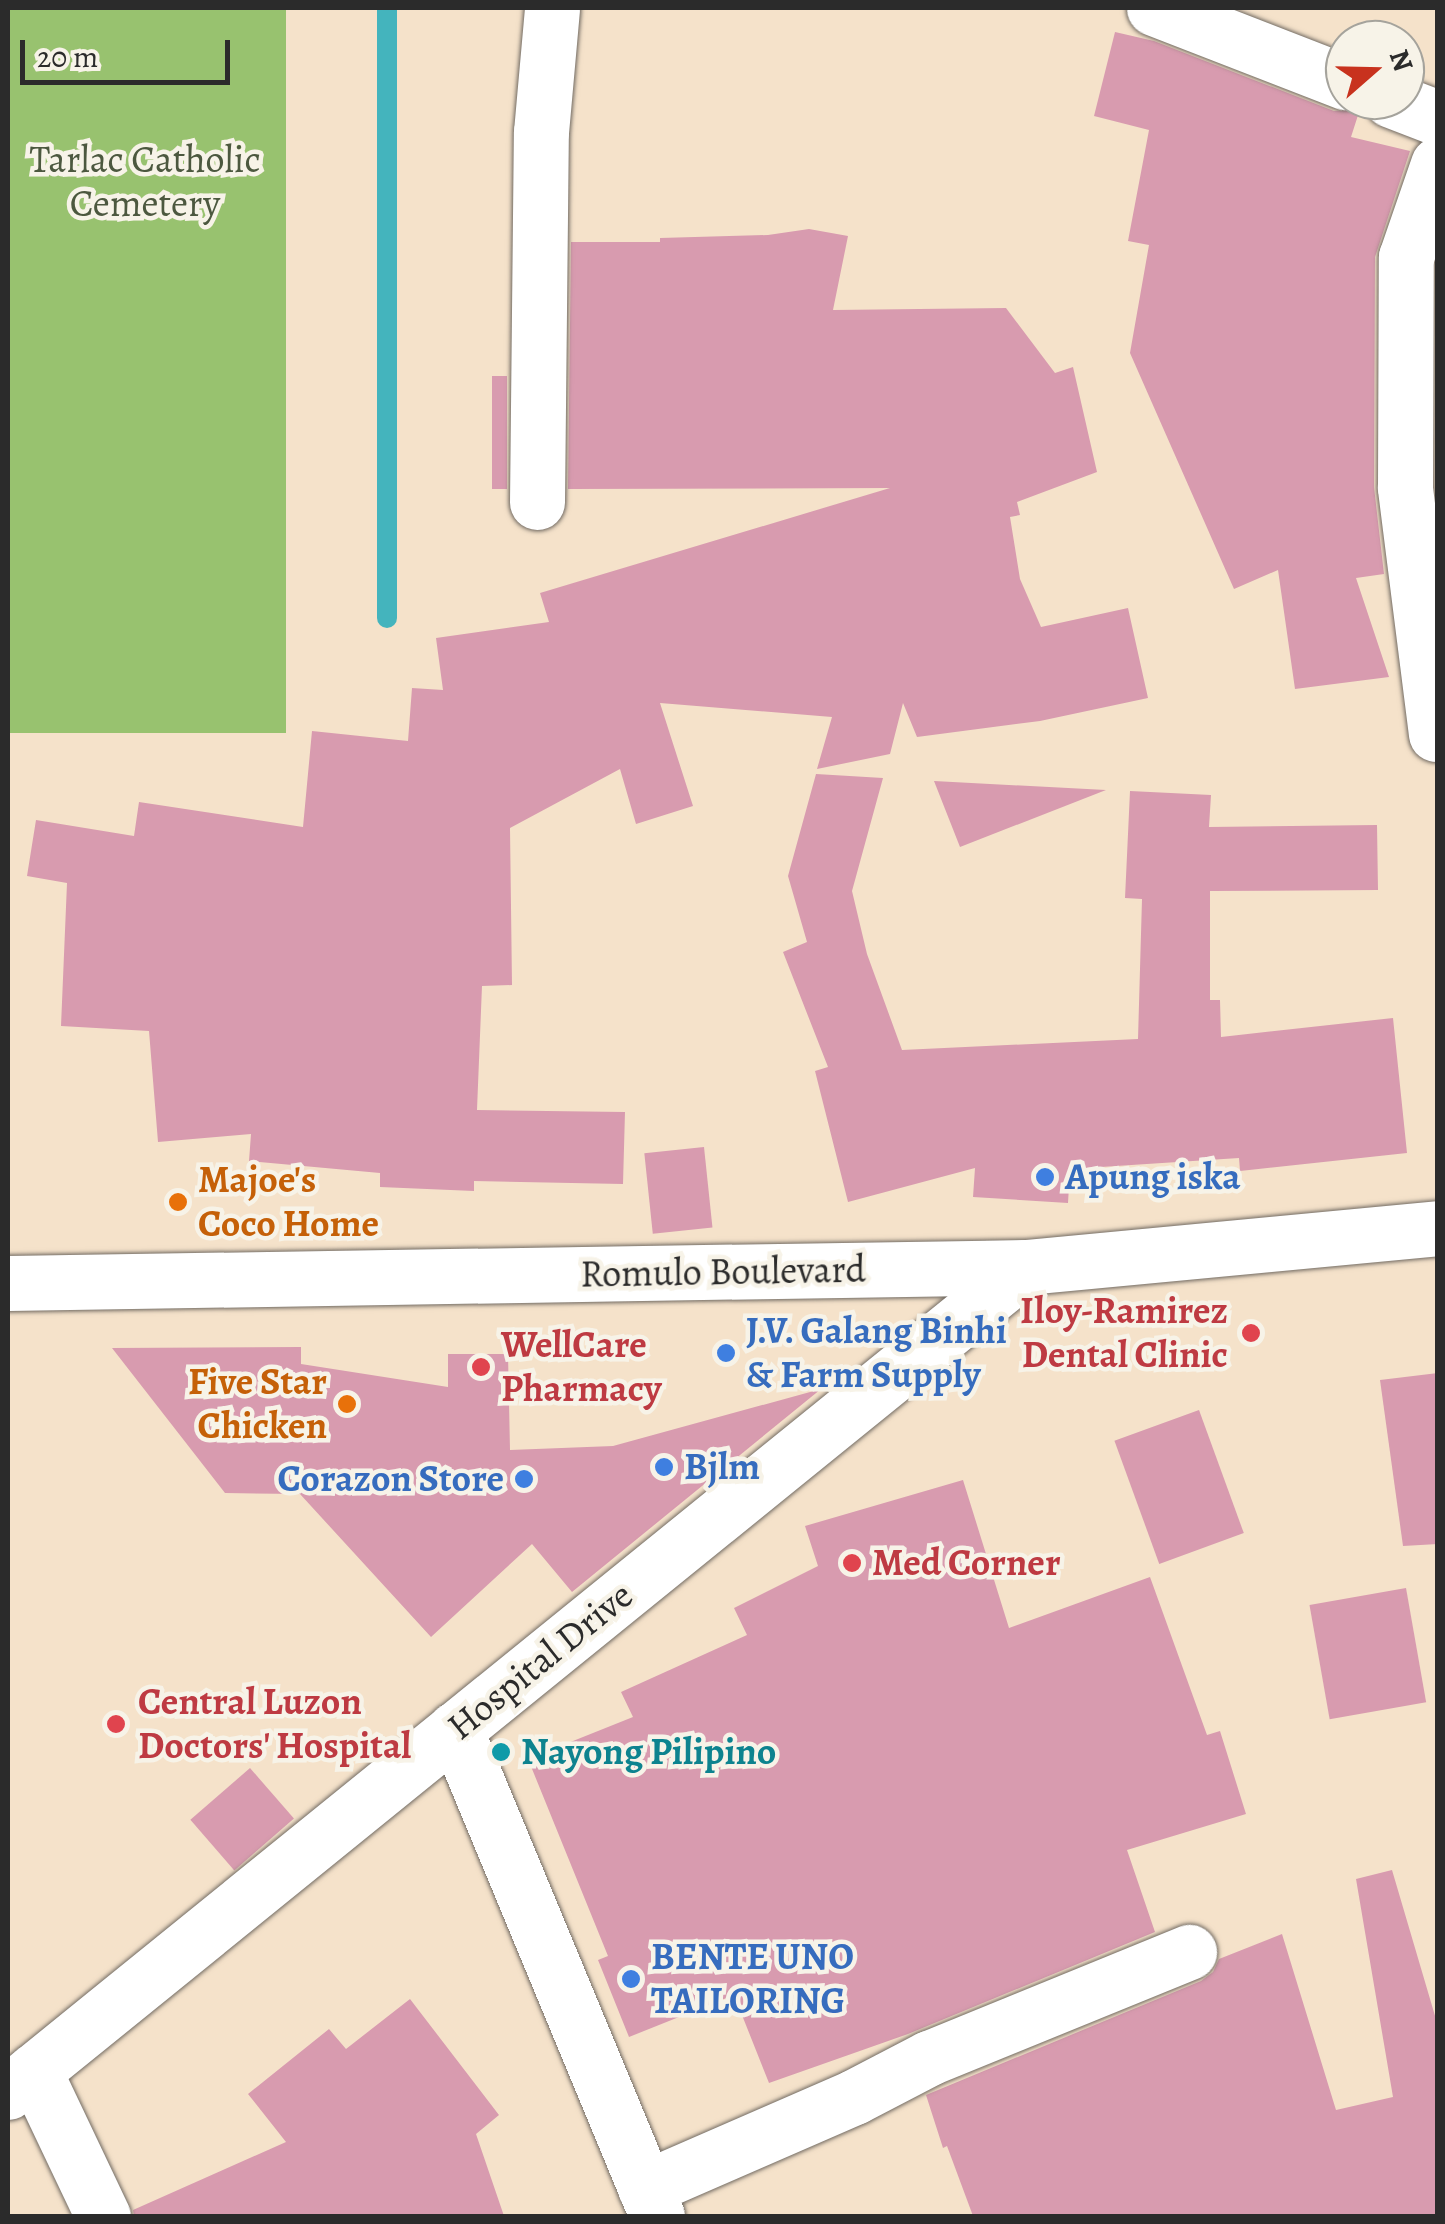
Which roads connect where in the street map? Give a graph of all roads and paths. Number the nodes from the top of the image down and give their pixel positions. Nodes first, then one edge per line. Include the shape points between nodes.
1 (552, 8) edge
2 (1154, 8) edge
3 (1325, 74) edge
4 (1438, 164) edge
5 (537, 502) dead end
6 (1436, 734) edge
7 (1438, 1228) edge
8 (1026, 1267) junction
9 (8, 1283) edge
10 (455, 1730) junction
11 (1188, 1952) dead end
12 (20, 2081) edge
13 (651, 2202) edge
14 (103, 2216) edge

1 - 5 main road via 541,132
2 - 3 main road
4 - 6 main road via 1406,257 1404,488
7 - 8 main road, Romulo Boulevard
8 - 9 main road, Romulo Boulevard
8 - 10 main road, Hospital Drive
10 - 12 main road, Hospital Drive
10 - 13 main road
11 - 13 main road via 929,2058
12 - 14 main road

